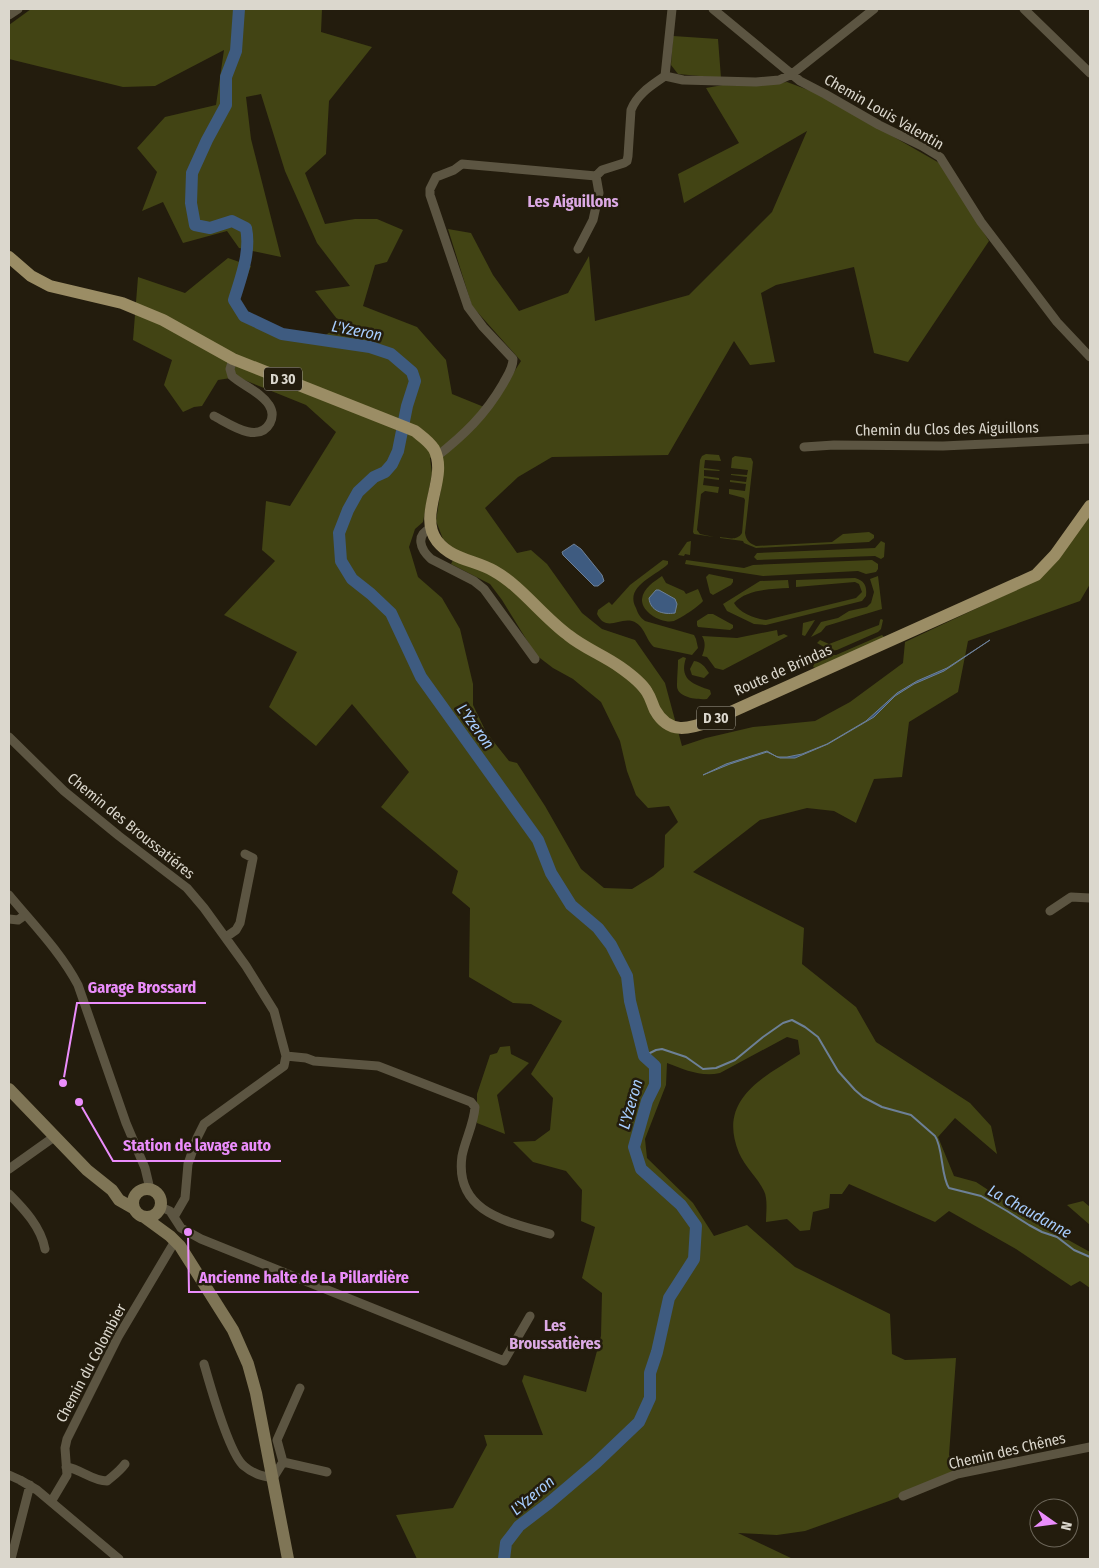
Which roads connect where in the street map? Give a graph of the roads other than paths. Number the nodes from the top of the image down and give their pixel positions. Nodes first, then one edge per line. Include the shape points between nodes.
1 (18, 9) edge
2 (672, 9) edge
3 (713, 9) edge
4 (874, 9) edge
5 (1024, 9) edge
6 (9, 15) edge
7 (1090, 73) edge
8 (792, 74) junction
9 (665, 76) junction
10 (596, 176) junction
11 (578, 249) dead end
12 (9, 257) edge
13 (1090, 357) edge
14 (234, 359) junction
15 (214, 416) dead end
16 (1090, 439) edge
17 (804, 447) dead end
18 (436, 457) junction
19 (1090, 506) edge
20 (431, 528) junction
21 (535, 659) dead end
22 (9, 737) edge
23 (245, 854) dead end
24 (9, 896) edge
25 (1090, 898) edge
26 (1050, 911) dead end
27 (25, 915) junction
28 (9, 919) edge
29 (226, 937) junction
30 (286, 1056) junction
31 (9, 1089) edge
32 (54, 1137) junction
33 (9, 1169) edge
34 (150, 1189) junction
35 (9, 1194) edge
36 (135, 1201) junction
37 (160, 1209) junction
38 (144, 1217) junction
39 (174, 1217) junction
40 (550, 1234) dead end
41 (173, 1238) junction
42 (45, 1249) dead end
43 (530, 1316) dead end
44 (204, 1364) dead end
45 (300, 1388) dead end
46 (1090, 1447) edge
47 (283, 1462) junction
48 (125, 1464) dead end
49 (66, 1467) junction
50 (327, 1472) dead end
51 (9, 1475) edge
52 (273, 1478) junction
53 (30, 1485) junction
54 (903, 1496) dead end
55 (51, 1502) junction
56 (116, 1558) edge
57 (11, 1559) edge
58 (288, 1559) edge

1 - 6 street
2 - 9 street
3 - 8 street, Chemin Louis Valentin
4 - 8 street
5 - 7 street
8 - 9 street via 779,80 756,82 683,80
8 - 13 street, Chemin Louis Valentin via 940,157 981,222 1057,322
9 - 10 street via 646,90 631,110 627,161 602,170
10 - 11 street via 599,193 593,220
10 - 18 street via 462,164 432,183 430,196 468,307 513,360 509,374 489,407 461,437
12 - 14 main road, D 30 via 50,286 122,303 163,320
14 - 15 street via 230,369 232,376 268,403 272,413 270,423 257,433 248,432
14 - 18 main road, D 30 via 419,434 433,448
16 - 17 street, Chemin du Clos des Aiguillons via 943,446
18 - 20 main road via 438,469
19 - 20 main road, Route de Brindas / D 30 via 1055,555 1036,575 711,721 678,729 661,719 647,692 628,673 568,636 510,582 492,570 445,550
20 - 21 street via 422,533 421,548 431,559 484,589
22 - 29 street, Chemin des Broussatiéres via 64,791 187,888
23 - 29 street via 253,858 240,923
24 - 27 street
25 - 26 street via 1071,897
27 - 28 street via 18,920
27 - 34 street via 56,950 78,985
29 - 30 street, Chemin des Broussatiéres via 274,1011
30 - 39 street via 284,1066 204,1124 188,1164 184,1198
30 - 40 street via 378,1066 471,1102 475,1108 474,1115 461,1164 462,1181 469,1195 480,1208 492,1215
31 - 32 main road
32 - 33 street
32 - 36 main road via 112,1190
34 - 36 main road via 142,1190
34 - 37 main road via 160,1198
35 - 42 street via 24,1209 43,1238
36 - 38 main road via 137,1214
37 - 38 main road via 152,1217
37 - 39 street via 170,1211
37 - 41 main road via 162,1222
38 - 41 main road
39 - 43 street via 181,1228 201,1238 504,1361
41 - 49 street, Chemin du Colombier via 67,1439 64,1448
41 - 52 main road via 241,1345 256,1393
44 - 52 street via 230,1443 242,1465 259,1476
45 - 47 street via 277,1440
46 - 54 street, Chemin des Chênes via 957,1474
47 - 50 street
47 - 52 street
48 - 49 street via 107,1481
49 - 55 street, Chemin du Colombier via 67,1475
51 - 53 street
52 - 58 main road
53 - 55 street
53 - 57 street
55 - 56 street

